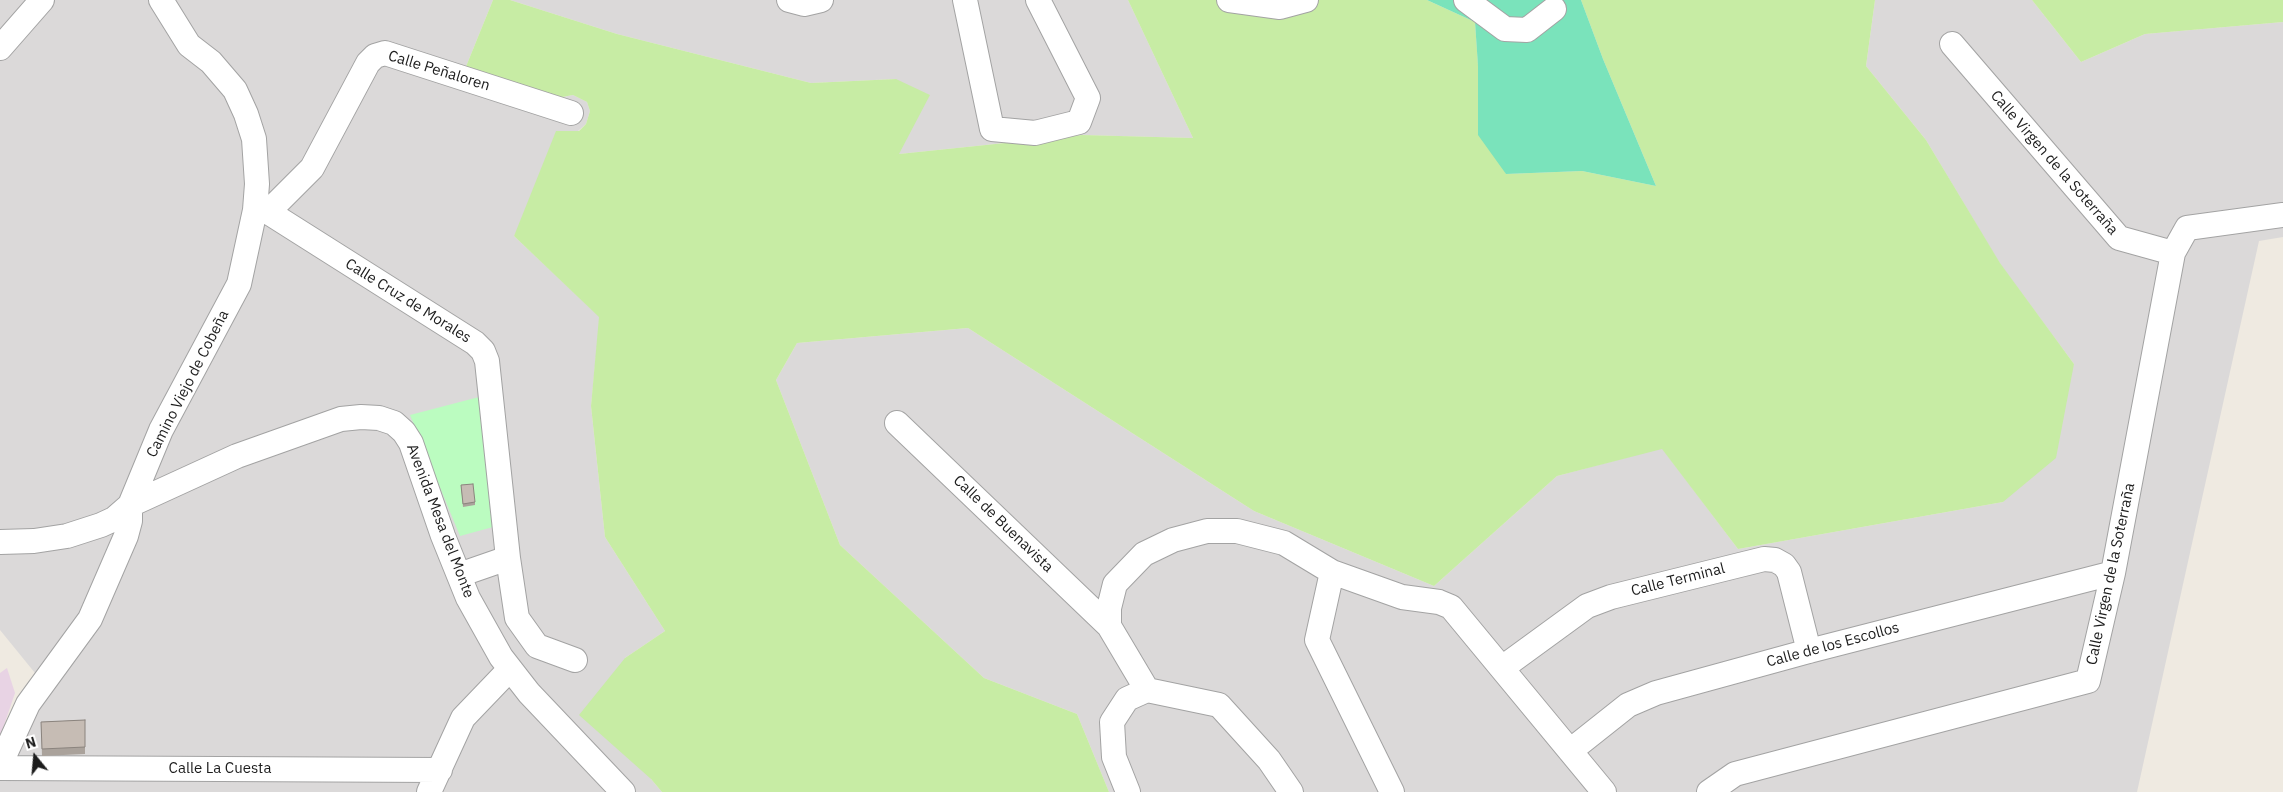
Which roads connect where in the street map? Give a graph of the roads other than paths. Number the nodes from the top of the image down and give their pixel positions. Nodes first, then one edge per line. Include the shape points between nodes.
1 (42, 0) edge
2 (161, 0) edge
3 (789, 0) edge
4 (822, 0) edge
5 (965, 0) edge
6 (1038, 0) edge
7 (1230, 0) edge
8 (1306, 0) edge
9 (1466, 0) edge
10 (1554, 10) dead end
11 (1952, 44) dead end
12 (0, 48) edge
13 (571, 113) dead end
14 (261, 211) junction
15 (2283, 216) edge
16 (2173, 253) junction
17 (897, 423) dead end
18 (130, 505) junction
19 (0, 542) edge
20 (508, 558) junction
21 (1332, 572) junction
22 (2113, 573) junction
23 (459, 574) junction
24 (1109, 626) junction
25 (1809, 651) junction
26 (575, 660) dead end
27 (1502, 668) junction
28 (509, 670) junction
29 (1147, 690) junction
30 (1570, 752) junction
31 (0, 766) edge
32 (440, 770) junction
33 (429, 792) edge
34 (623, 792) edge
35 (1128, 792) edge
36 (1291, 792) edge
37 (1392, 792) edge
38 (1604, 792) edge
39 (1709, 792) edge

1 - 12 street
2 - 14 street, Camino Viejo de Cobeña via 189,45 211,62 235,90 254,139
3 - 4 street via 804,4
5 - 6 street via 992,130 1035,133 1079,122 1088,98
7 - 8 street via 1280,7
9 - 10 street via 1505,29 1527,30
11 - 16 street, Calle Virgen de la Soterraña via 2119,238
13 - 14 street, Calle Peñaloren via 385,53 375,56 368,62 312,168
14 - 18 street, Camino Viejo de Cobeña via 239,284 161,430
14 - 20 street, Calle Cruz de Morales via 483,351 487,361
15 - 16 street, Calle Virgen de la Soterraña via 2187,228
16 - 22 street, Calle Virgen de la Soterraña
17 - 24 street, Calle de Buenavista
18 - 19 street via 101,526 67,536
18 - 23 street, Avenida Mesa del Monte via 237,456 342,419 379,418 394,423 411,443
18 - 31 street, Camino Viejo de Cobeña via 126,536 90,619 28,704
20 - 23 street
20 - 26 street, Calle Cruz de Morales via 517,618 537,646
21 - 24 street via 1284,543 1237,531 1207,531 1172,540 1144,554 1115,584 1109,608
21 - 27 street via 1402,596 1451,607
21 - 37 street via 1317,640
22 - 25 street, Calle de los Escollos
22 - 39 street, Calle Virgen de la Soterraña via 2088,681 1735,774
23 - 28 street, Avenida Mesa del Monte via 468,598
24 - 29 street, Calle de Buenavista
25 - 27 street, Calle Terminal via 1789,572 1775,560 1764,559 1611,597 1587,606
25 - 30 street, Calle de los Escollos via 1656,693 1628,705
27 - 30 street
28 - 32 street via 463,718
28 - 34 street, Avenida Mesa del Monte
29 - 35 street via 1127,699 1112,722 1114,757
29 - 36 street via 1219,705 1269,760
30 - 38 street
31 - 32 street, Calle La Cuesta
32 - 33 street

